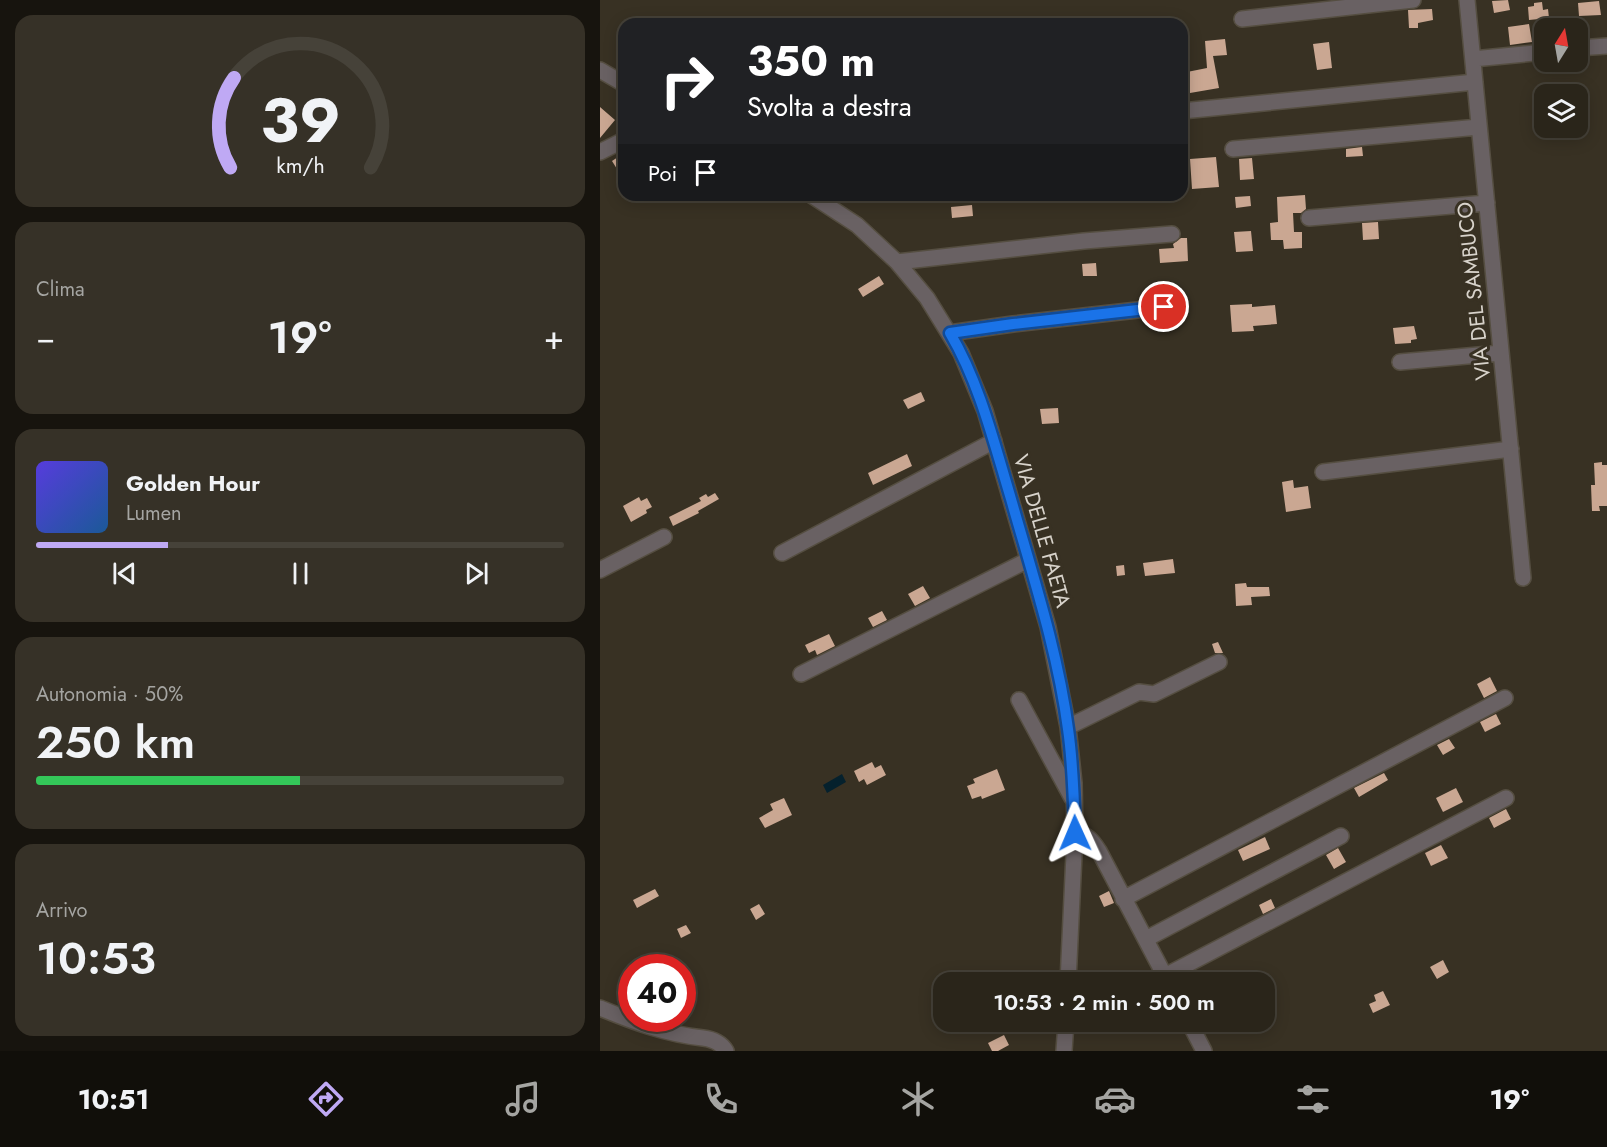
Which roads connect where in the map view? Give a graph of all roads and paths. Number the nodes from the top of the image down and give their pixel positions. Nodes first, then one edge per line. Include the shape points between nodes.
1 (1413, 0) edge
2 (1467, 0) edge
3 (1242, 20) dead end
4 (1607, 46) edge
5 (1588, 47) edge
6 (1534, 53) edge
7 (1473, 58) junction
8 (600, 70) edge
9 (618, 80) edge
10 (1475, 82) junction
11 (1188, 110) edge
12 (1479, 127) junction
13 (618, 143) edge
14 (1233, 149) dead end
15 (600, 152) edge
16 (820, 201) edge
17 (1487, 203) junction
18 (1310, 218) dead end
19 (1172, 234) dead end
20 (897, 262) junction
21 (1164, 307) dead end
22 (950, 333) junction
23 (1502, 353) junction
24 (1400, 362) dead end
25 (994, 441) junction
26 (1511, 449) junction
27 (1323, 472) dead end
28 (664, 537) dead end
29 (782, 553) dead end
30 (1028, 560) junction
31 (600, 570) edge
32 (1523, 578) dead end
33 (1219, 662) dead end
34 (801, 674) dead end
35 (1505, 698) dead end
36 (1019, 700) dead end
37 (1068, 727) junction
38 (1506, 798) dead end
39 (1074, 802) junction
40 (1075, 833) junction
41 (1341, 836) dead end
42 (1123, 899) junction
43 (1146, 939) junction
44 (1068, 972) edge
45 (1163, 972) edge
46 (1180, 972) edge
47 (600, 1008) edge
48 (1065, 1032) edge
49 (1194, 1032) edge
50 (726, 1051) edge
51 (1064, 1051) edge
52 (1204, 1051) edge

1 - 3 street
2 - 7 street, VIA DEL SAMBUCO
4 - 5 street
6 - 7 street
7 - 10 street, VIA DEL SAMBUCO
8 - 9 street
10 - 11 street
10 - 12 street, VIA DEL SAMBUCO
12 - 14 street
12 - 17 street, VIA DEL SAMBUCO
13 - 15 street
16 - 20 street, VIA DELLE FAETA via 857,225
17 - 18 street
17 - 23 street, VIA DEL SAMBUCO
19 - 20 street
20 - 22 street, VIA DELLE FAETA
21 - 22 street
22 - 25 street, VIA DELLE FAETA via 961,352
23 - 24 street
23 - 26 street, VIA DEL SAMBUCO
25 - 29 street
25 - 30 street, VIA DELLE FAETA
26 - 27 street
26 - 32 street, VIA DEL SAMBUCO
28 - 31 street
30 - 34 street
30 - 37 street, VIA DELLE FAETA via 1048,627
33 - 37 street via 1154,694 1139,692
35 - 42 street
36 - 39 street
37 - 39 street, VIA DELLE FAETA
38 - 46 street
39 - 40 street, VIA DELLE FAETA
40 - 42 street via 1092,840
40 - 44 street, VIA DELLE FAETA
41 - 43 street
42 - 43 street
43 - 45 street
47 - 50 street via 678,1036 707,1038 723,1045
48 - 51 street
49 - 52 street

